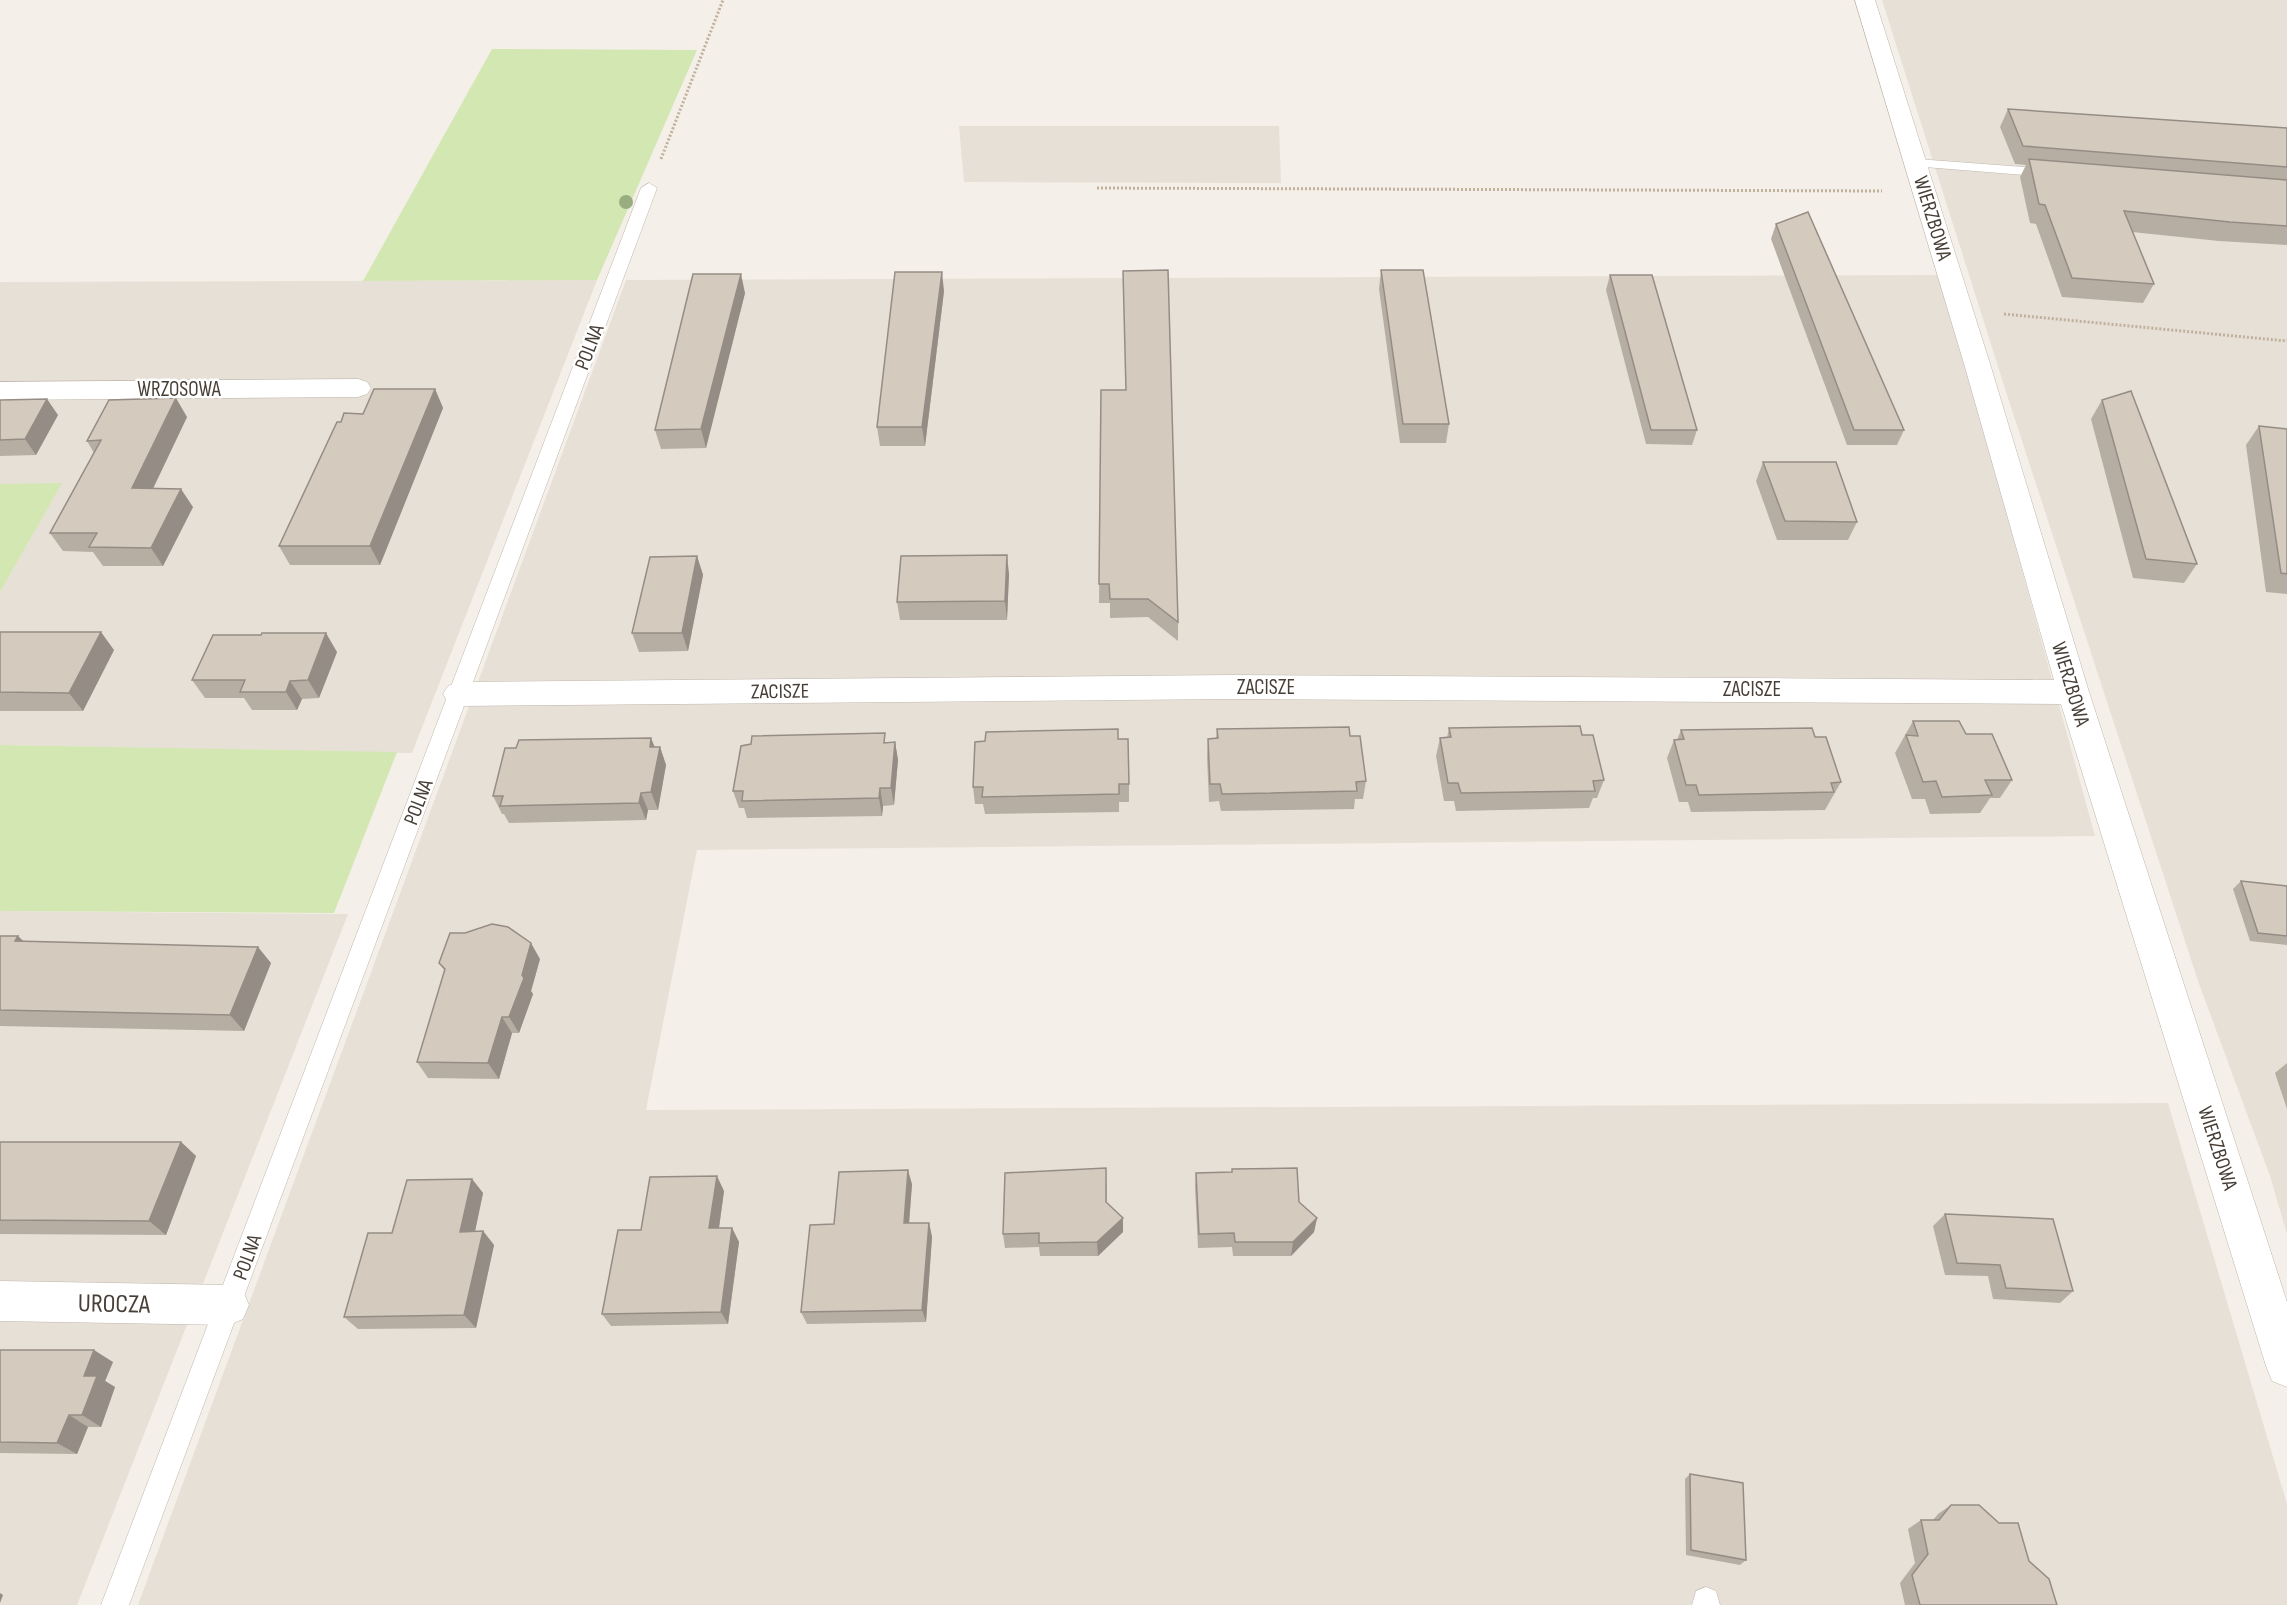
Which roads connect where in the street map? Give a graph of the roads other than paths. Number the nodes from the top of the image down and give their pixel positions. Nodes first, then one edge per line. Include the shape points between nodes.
1 (1865, 0) edge
2 (2060, 174) edge
3 (1921, 177) junction
4 (650, 188) road end
5 (358, 388) dead end
6 (0, 391) edge
7 (2073, 692) junction
8 (459, 694) junction
9 (0, 1301) edge
10 (229, 1305) junction
11 (2287, 1366) edge
12 (115, 1605) edge

1 - 3 street, WIERZBOWA
2 - 3 lane
3 - 7 street, WIERZBOWA
4 - 8 lane, POLNA
5 - 6 street, WRZOSOWA
7 - 8 street, ZACISZE via 1231,687
7 - 11 street, WIERZBOWA
8 - 10 lane, POLNA
9 - 10 street, UROCZA
10 - 12 lane, POLNA

